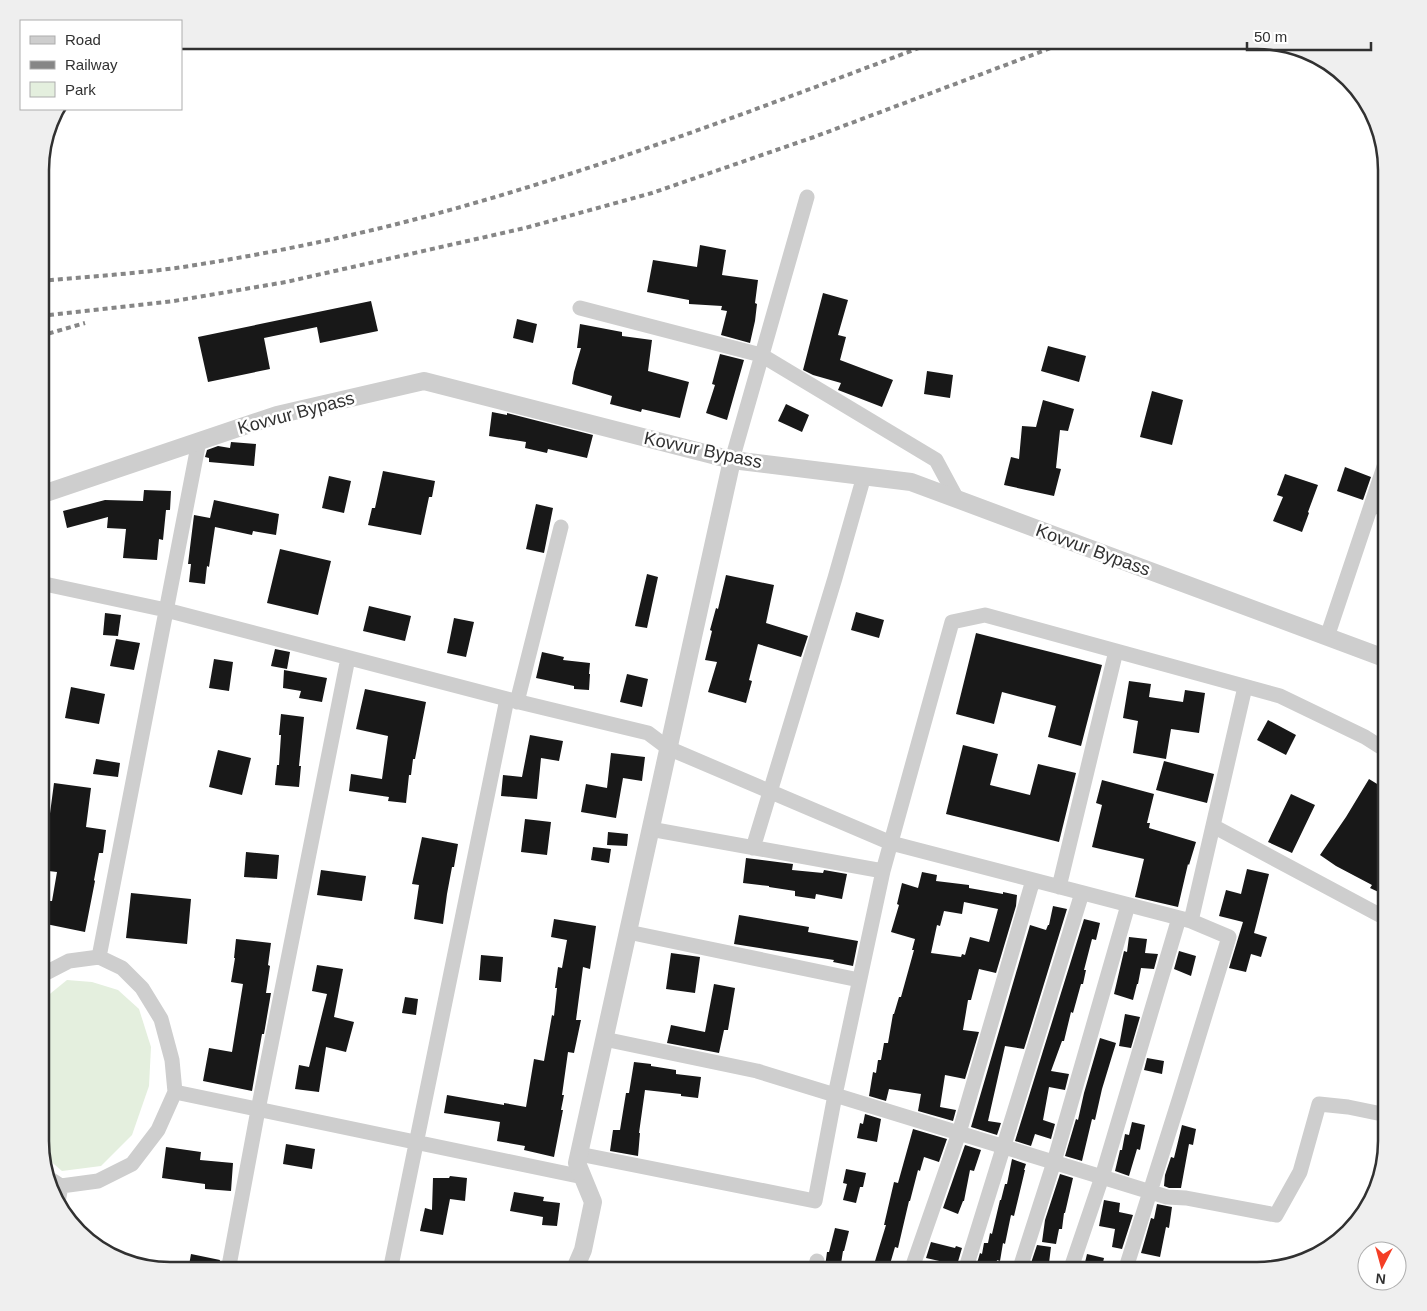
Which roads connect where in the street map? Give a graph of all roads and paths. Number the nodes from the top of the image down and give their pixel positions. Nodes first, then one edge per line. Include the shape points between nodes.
1 (807, 197) dead end
2 (580, 308) dead end
3 (762, 356) junction
4 (198, 441) junction
5 (732, 460) junction
6 (864, 476) junction
7 (1378, 486) edge
8 (49, 492) edge
9 (957, 499) junction
10 (1372, 505) junction
11 (1378, 507) edge
12 (561, 527) dead end
13 (49, 585) edge
14 (166, 610) junction
15 (1327, 637) junction
16 (1116, 651) junction
17 (1378, 656) edge
18 (348, 658) junction
19 (1245, 687) junction
20 (512, 700) junction
21 (1378, 745) edge
22 (668, 748) junction
23 (770, 792) junction
24 (1213, 826) junction
25 (650, 829) junction
26 (891, 844) junction
27 (753, 848) junction
28 (883, 871) junction
29 (1033, 880) junction
30 (1059, 887) junction
31 (1082, 893) junction
32 (1128, 905) junction
33 (1378, 914) edge
34 (1185, 920) junction
35 (628, 932) junction
36 (99, 957) junction
37 (49, 972) edge
38 (859, 980) junction
39 (604, 1039) junction
40 (175, 1092) junction
41 (835, 1095) junction
42 (258, 1110) junction
43 (1378, 1113) edge
44 (959, 1133) junction
45 (417, 1143) junction
46 (1004, 1147) junction
47 (579, 1154) junction
48 (1054, 1162) junction
49 (583, 1177) junction
50 (1102, 1177) junction
51 (56, 1183) edge
52 (61, 1186) junction
53 (60, 1192) edge
54 (1150, 1192) junction
55 (230, 1262) edge
56 (392, 1262) edge
57 (578, 1262) edge
58 (914, 1262) edge
59 (967, 1262) edge
60 (1022, 1262) edge
61 (1073, 1262) edge
62 (1128, 1262) edge

1 - 3 street
2 - 3 street
3 - 5 street
3 - 9 street via 936,460
4 - 5 street, Kovvur Bypass via 277,415 424,381
4 - 8 street, Kovvur Bypass
4 - 14 street
5 - 6 street, Kovvur Bypass
5 - 22 street
6 - 9 street, Kovvur Bypass via 911,482
6 - 23 street
7 - 10 street
9 - 15 street, Kovvur Bypass
10 - 11 street
10 - 15 street
12 - 20 street
13 - 14 street
14 - 18 street
14 - 36 street
15 - 17 street, Kovvur Bypass
16 - 19 street
16 - 26 street via 985,615 952,622
16 - 30 street
18 - 20 street
18 - 42 street
19 - 21 street via 1280,696
19 - 24 street
20 - 22 street via 648,734
20 - 45 street
22 - 23 street
22 - 25 street
23 - 26 street
23 - 27 street
24 - 33 street
24 - 34 street
25 - 27 street
25 - 35 street
26 - 28 street
26 - 29 street
27 - 28 street
28 - 38 street
29 - 30 street
29 - 44 street
30 - 31 street
31 - 32 street
31 - 46 street
32 - 34 street
32 - 48 street
34 - 50 street
34 - 54 street via 1229,936
35 - 38 street
35 - 39 street
36 - 37 street via 69,962
36 - 40 street via 122,968 142,988 161,1019 172,1060
38 - 41 street
39 - 41 street via 757,1071
39 - 47 street
40 - 42 street
40 - 52 street via 158,1130 132,1164 98,1181
41 - 44 street
41 - 47 street via 815,1201
42 - 45 street
42 - 55 street
43 - 54 street via 1319,1104 1300,1172 1276,1216
44 - 46 street
44 - 58 street
45 - 49 street
45 - 56 street
46 - 48 street
46 - 59 street
47 - 49 street via 577,1163
48 - 50 street
48 - 60 street
49 - 57 street via 593,1202
50 - 54 street
50 - 61 street
51 - 52 street
52 - 53 street
54 - 62 street

